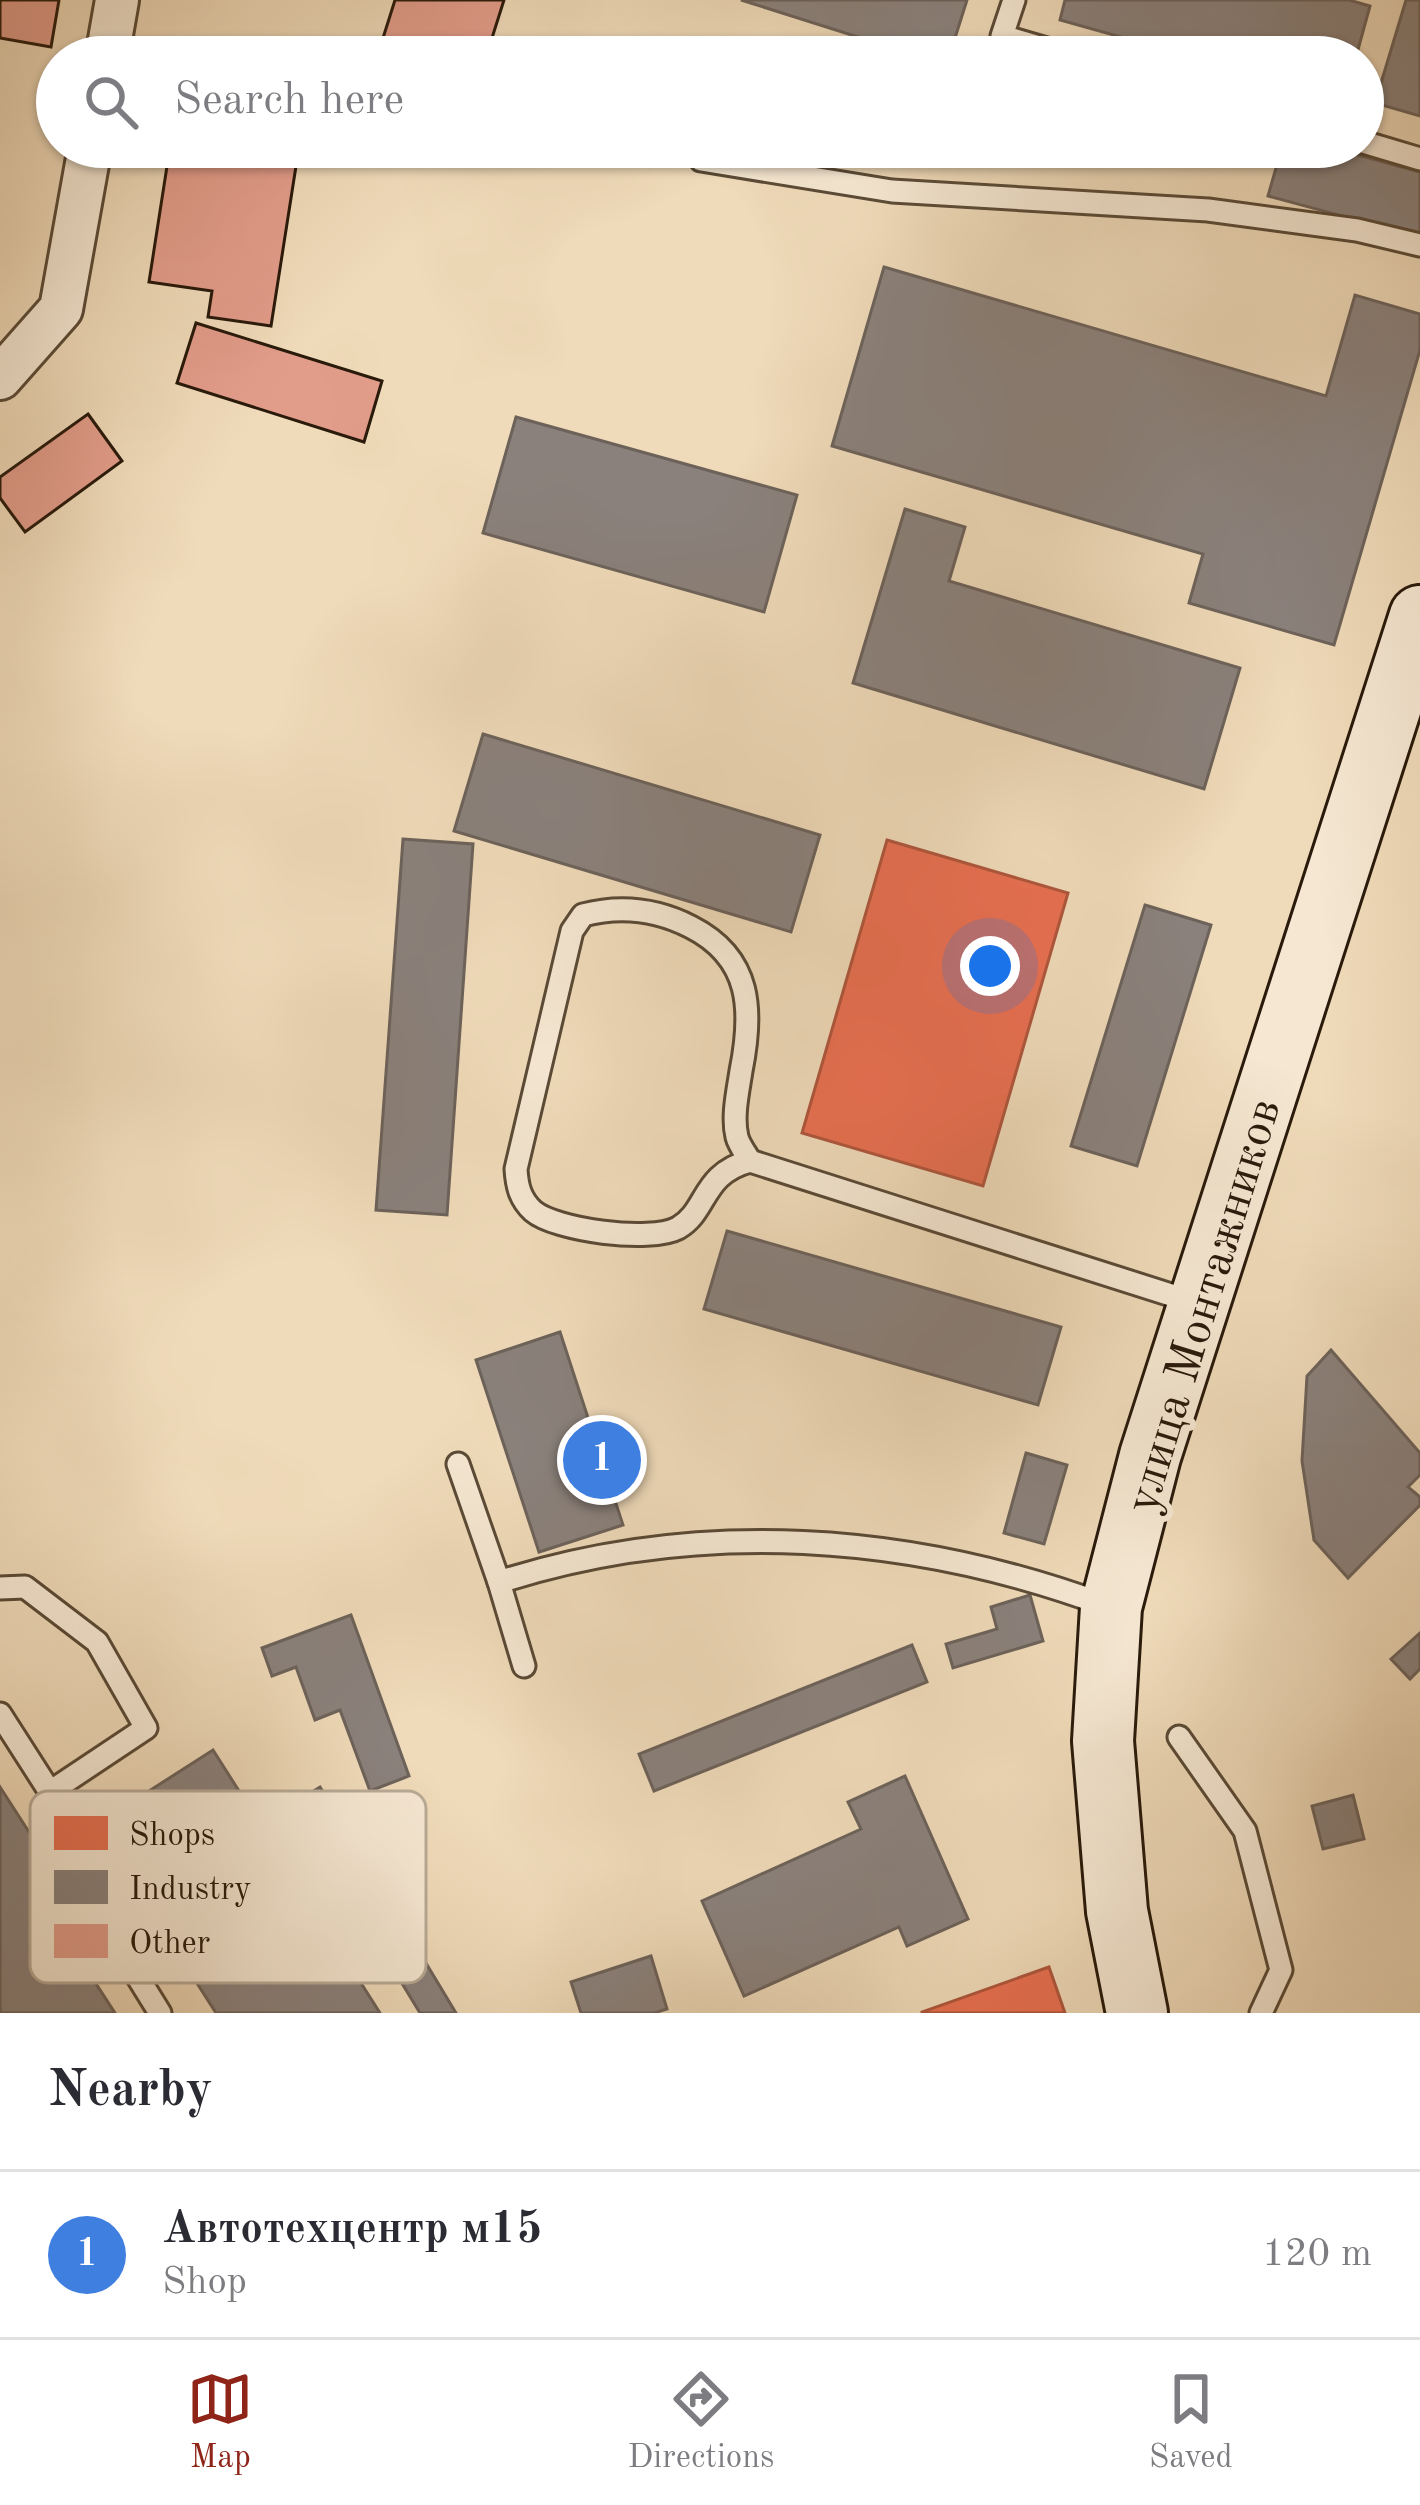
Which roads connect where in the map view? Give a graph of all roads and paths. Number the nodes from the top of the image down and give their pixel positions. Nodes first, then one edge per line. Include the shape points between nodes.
1 (117, 0) edge
2 (1014, 0) edge
3 (110, 36) edge
4 (1002, 36) edge
5 (1384, 148) edge
6 (1420, 159) edge
7 (86, 168) edge
8 (750, 168) edge
9 (1420, 244) edge
10 (0, 378) edge
11 (1420, 616) edge
12 (751, 1161) junction
13 (1199, 1304) junction
14 (458, 1464) dead end
15 (499, 1582) junction
16 (0, 1588) edge
17 (1111, 1607) junction
18 (524, 1666) dead end
19 (0, 1714) edge
20 (1178, 1737) dead end
21 (49, 1791) edge
22 (52, 1791) edge
23 (141, 1983) edge
24 (160, 2013) edge
25 (1137, 2013) edge
26 (1261, 2013) edge

1 - 3 street
2 - 4 lane
5 - 6 lane
7 - 10 street via 61,309
8 - 9 lane via 892,191 1208,210
11 - 13 main road, улица Монтажников
12 - 12 lane via 727,1167 682,1227 653,1237 620,1237 536,1214 518,1191 516,1169 572,931 583,915 613,907 667,914 714,939 737,965 748,1006 737,1137
12 - 13 lane
13 - 17 main road, улица Монтажников
14 - 15 lane
15 - 17 lane via 567,1560 794,1539 945,1559
15 - 18 lane
16 - 22 lane via 25,1587 97,1642 146,1729
17 - 25 main road, улица Монтажников via 1103,1741 1117,1910
19 - 21 lane
20 - 26 lane via 1245,1832 1281,1970
23 - 24 lane

